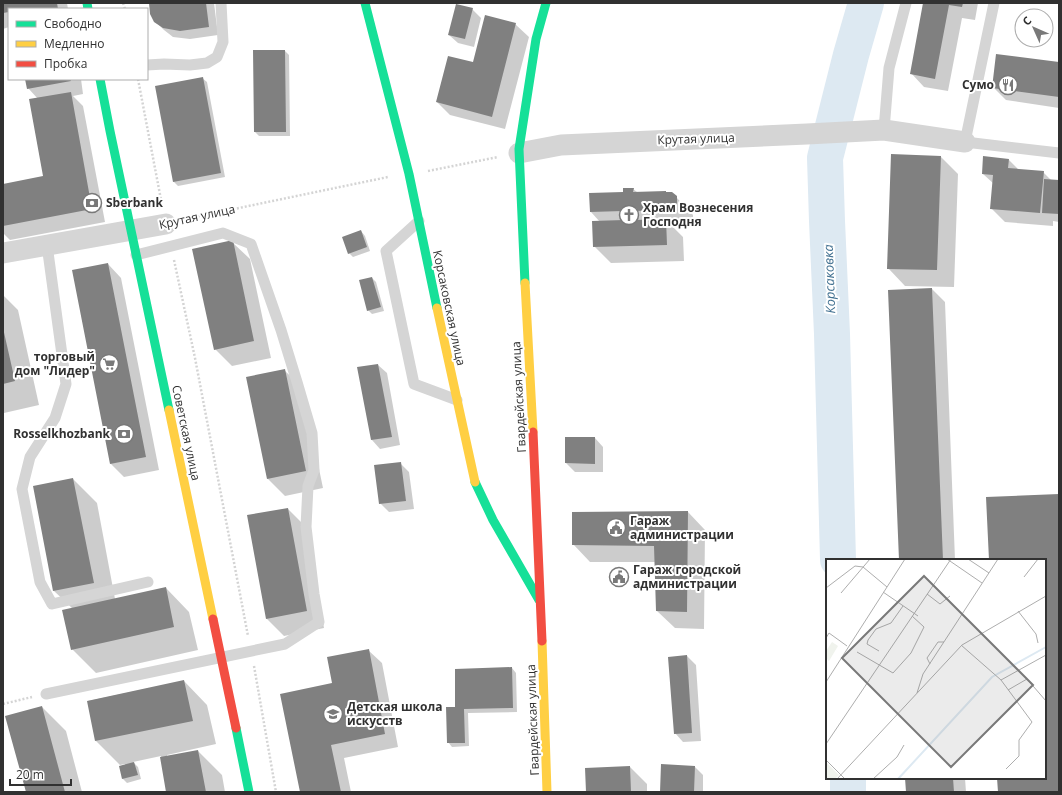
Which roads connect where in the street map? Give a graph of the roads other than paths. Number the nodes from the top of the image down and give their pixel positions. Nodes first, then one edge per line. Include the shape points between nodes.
1 (221, 3) edge
2 (365, 3) edge
3 (546, 3) edge
4 (906, 3) edge
5 (994, 3) edge
6 (148, 65) edge
7 (100, 80) edge
8 (884, 130) junction
9 (965, 142) junction
10 (519, 153) junction
11 (1059, 153) edge
12 (419, 221) junction
13 (166, 224) road end
14 (131, 230) junction
15 (48, 245) junction
16 (3, 253) edge
17 (136, 254) junction
18 (457, 400) junction
19 (148, 582) dead end
20 (541, 605) junction
21 (221, 657) junction
22 (46, 694) road end
23 (249, 792) edge
24 (547, 792) edge

1 - 6 lane via 223,42 217,56 207,63
2 - 12 main road, Корсаковская улица
3 - 10 main road, Гвардейская улица via 536,39
4 - 8 lane via 889,68
5 - 9 lane
7 - 14 main road, Советская улица
8 - 9 street, Крутая улица
8 - 10 street, Крутая улица via 561,145
9 - 11 lane
10 - 20 main road, Гвардейская улица
12 - 18 main road, Корсаковская улица
12 - 18 lane via 386,251 414,384
13 - 14 street, Крутая улица
14 - 15 street, Крутая улица
14 - 17 main road, Советская улица
15 - 16 street, Крутая улица
15 - 19 lane via 66,384 55,418 30,457 22,489 40,582 52,604
17 - 21 main road, Советская улица
17 - 21 lane via 223,233 251,244 298,382 312,433 314,470 308,486 306,527 319,622 285,644
18 - 20 main road, Корсаковская улица via 474,480 493,520
20 - 24 main road, Гвардейская улица
21 - 22 lane
21 - 23 main road, Советская улица

